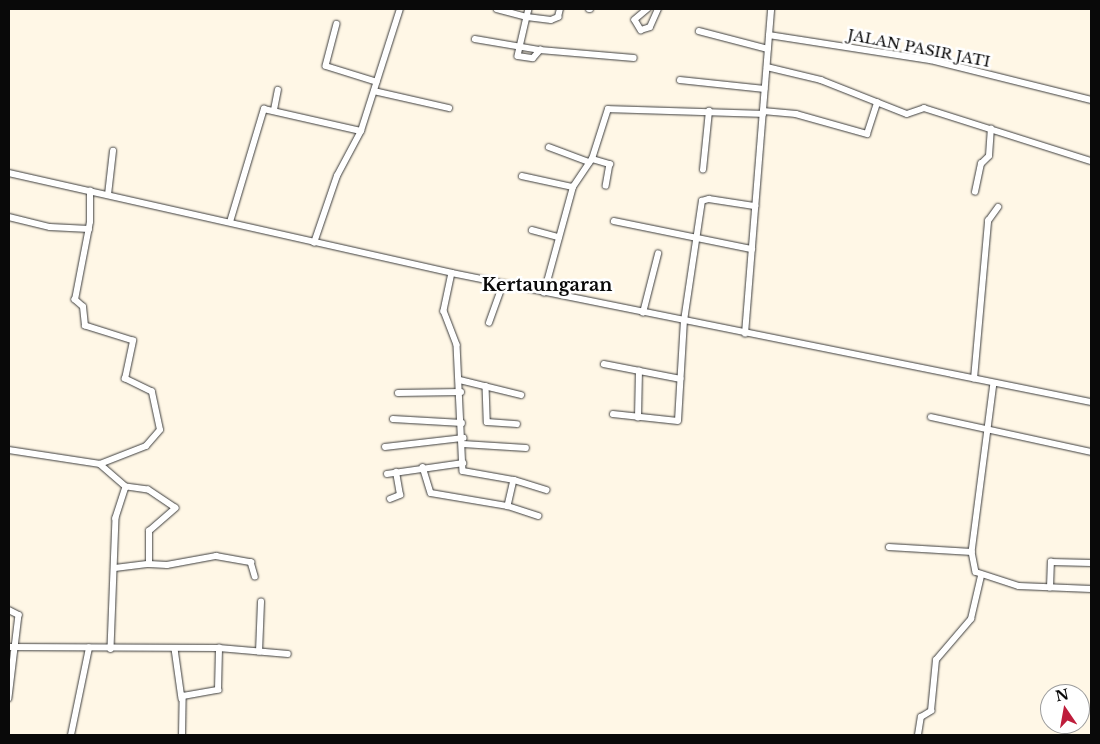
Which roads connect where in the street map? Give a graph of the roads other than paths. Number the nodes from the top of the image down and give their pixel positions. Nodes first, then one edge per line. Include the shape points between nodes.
1 (400, 9) edge
2 (497, 9) edge
3 (529, 9) edge
4 (560, 9) edge
5 (648, 9) edge
6 (658, 9) edge
7 (771, 9) edge
8 (527, 17) junction
9 (336, 24) dead end
10 (699, 31) dead end
11 (769, 35) junction
12 (475, 39) dead end
13 (520, 48) junction
14 (768, 49) junction
15 (540, 50) junction
16 (634, 58) dead end
17 (767, 67) junction
18 (680, 80) dead end
19 (377, 82) junction
20 (765, 89) junction
21 (278, 90) dead end
22 (374, 91) junction
23 (1091, 100) edge
24 (877, 103) junction
25 (450, 108) dead end
26 (274, 110) junction
27 (710, 111) junction
28 (763, 112) junction
29 (991, 129) junction
30 (361, 131) junction
31 (550, 146) dead end
32 (113, 151) dead end
33 (590, 161) junction
34 (1091, 161) edge
35 (703, 170) dead end
36 (9, 173) edge
37 (522, 176) dead end
38 (606, 186) dead end
39 (573, 188) junction
40 (90, 191) junction
41 (975, 192) dead end
42 (108, 195) junction
43 (755, 206) junction
44 (998, 207) dead end
45 (9, 217) edge
46 (614, 221) dead end
47 (230, 222) junction
48 (89, 229) junction
49 (532, 230) dead end
50 (559, 237) junction
51 (697, 239) junction
52 (314, 243) junction
53 (752, 249) junction
54 (658, 254) dead end
55 (452, 273) junction
56 (503, 284) junction
57 (544, 293) junction
58 (643, 313) junction
59 (684, 321) junction
60 (489, 323) dead end
61 (745, 334) junction
62 (604, 364) dead end
63 (639, 371) junction
64 (681, 379) junction
65 (460, 380) junction
66 (974, 380) junction
67 (994, 383) junction
68 (486, 386) junction
69 (461, 392) junction
70 (398, 393) dead end
71 (521, 395) dead end
72 (1091, 402) edge
73 (613, 414) dead end
74 (931, 417) dead end
75 (638, 418) junction
76 (393, 419) dead end
77 (462, 424) junction
78 (517, 424) dead end
79 (987, 429) junction
80 (463, 441) junction
81 (384, 447) dead end
82 (526, 448) dead end
83 (9, 450) edge
84 (1091, 452) edge
85 (463, 463) junction
86 (100, 464) junction
87 (423, 467) junction
88 (396, 472) junction
89 (386, 474) dead end
90 (514, 480) junction
91 (126, 487) junction
92 (546, 490) dead end
93 (390, 499) dead end
94 (508, 506) junction
95 (538, 516) dead end
96 (888, 547) dead end
97 (972, 552) junction
98 (1091, 563) edge
99 (149, 564) junction
100 (115, 568) junction
101 (255, 576) dead end
102 (982, 576) junction
103 (1050, 588) junction
104 (1091, 589) edge
105 (262, 602) dead end
106 (9, 610) edge
107 (12, 647) edge
108 (88, 648) junction
109 (111, 648) junction
110 (219, 648) junction
111 (175, 649) junction
112 (259, 652) junction
113 (288, 654) dead end
114 (9, 698) edge
115 (182, 699) junction
116 (71, 735) edge
117 (182, 735) edge
118 (918, 735) edge

1 - 19 street
2 - 8 street
3 - 8 street
4 - 8 street via 554,20
5 - 6 street via 635,20 641,30 650,27
7 - 11 street
8 - 13 street
9 - 19 street via 326,66
10 - 14 street
11 - 14 street
11 - 23 street, JALAN PASIR JATI via 931,60
12 - 13 street
13 - 15 street
13 - 15 street via 517,58 533,58
14 - 17 street
15 - 16 street
17 - 20 street
17 - 24 street via 821,80
18 - 20 street
19 - 22 street
20 - 28 street
21 - 26 street
22 - 25 street
22 - 30 street
24 - 28 street via 867,134 796,114
24 - 29 street via 907,114 924,108
26 - 30 street
26 - 47 street via 260,112
27 - 28 street
27 - 33 street via 608,108
27 - 35 street
28 - 43 street
29 - 34 street
29 - 41 street via 989,156 981,164
30 - 52 street via 337,176
31 - 33 street
32 - 42 street
33 - 38 street via 610,164
33 - 39 street
36 - 40 street
37 - 39 street
39 - 50 street
40 - 42 street
40 - 48 street
42 - 47 street
43 - 51 street via 704,199
43 - 53 street
44 - 66 street via 988,221
45 - 48 street via 50,227
46 - 51 street
47 - 52 street
48 - 86 street via 75,300 84,307 82,323 133,341 125,379 152,392 161,426 146,446
49 - 50 street
50 - 57 street
51 - 53 street
51 - 59 street
52 - 55 street
53 - 61 street
54 - 58 street
55 - 56 street
55 - 65 street via 444,311 457,345
56 - 57 street
56 - 60 street
57 - 58 street
58 - 59 street
59 - 61 street
59 - 64 street
61 - 66 street
62 - 63 street
63 - 64 street
63 - 75 street
64 - 75 street via 678,421
65 - 68 street
65 - 69 street
66 - 67 street
67 - 72 street
67 - 79 street
68 - 71 street
68 - 78 street via 487,422
69 - 70 street
69 - 77 street
73 - 75 street
74 - 79 street
76 - 77 street
77 - 80 street
79 - 84 street
79 - 97 street
80 - 81 street
80 - 82 street
80 - 85 street
83 - 86 street
85 - 87 street
85 - 90 street via 464,473
86 - 91 street
87 - 88 street
87 - 94 street via 432,493
88 - 89 street
88 - 93 street via 400,496
90 - 92 street
90 - 94 street
91 - 99 street via 148,490 175,504 174,511 149,531
91 - 100 street via 116,518
94 - 95 street
96 - 97 street
97 - 102 street via 972,564
98 - 103 street via 1051,562
99 - 100 street
99 - 101 street via 167,565 216,556 251,562
100 - 109 street
102 - 103 street
102 - 118 street via 971,618 936,660 930,713 921,717
103 - 104 street via 1058,584
105 - 112 street
106 - 107 street via 19,615
107 - 108 street
107 - 114 street
108 - 109 street
108 - 116 street
109 - 111 street
110 - 111 street
110 - 112 street
110 - 115 street via 218,691 187,694
111 - 115 street
112 - 113 street
115 - 117 street

